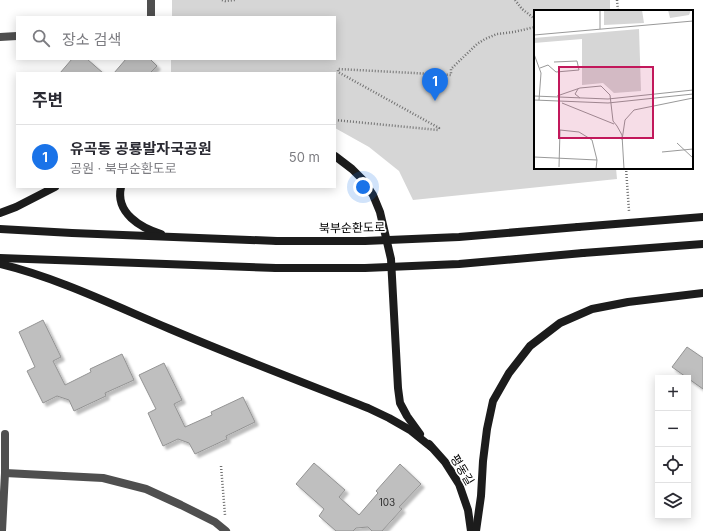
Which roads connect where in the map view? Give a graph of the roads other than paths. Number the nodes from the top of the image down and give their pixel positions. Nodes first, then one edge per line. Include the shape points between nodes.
1 (151, 0) edge
2 (151, 16) edge
3 (16, 36) edge
4 (0, 37) edge
5 (336, 157) edge
6 (53, 188) edge
7 (122, 188) edge
8 (0, 213) edge
9 (703, 217) edge
10 (0, 229) edge
11 (172, 237) junction
12 (703, 244) edge
13 (0, 258) edge
14 (0, 264) edge
15 (703, 293) edge
16 (5, 434) dead end
17 (431, 447) junction
18 (5, 474) junction
19 (2, 531) edge
20 (226, 531) edge
21 (471, 531) edge
22 (476, 531) edge

1 - 2 street
3 - 4 street
5 - 17 main road via 363,180 380,212 391,258 400,403 416,430
6 - 8 main road
7 - 11 main road via 121,200 130,217 141,226
9 - 11 main road, 북부순환도로, bridge via 459,237 365,241
10 - 11 main road, 북부순환도로
12 - 13 main road, bridge via 467,263 365,268 276,268
14 - 17 main road via 68,286 214,348 368,408 410,430
15 - 22 main road via 592,309 560,323 530,346 509,373 493,401 487,429
16 - 18 street
17 - 21 main road, 평동길 via 445,462 459,484 468,510
18 - 19 street
18 - 20 street via 103,478 146,489 215,522

